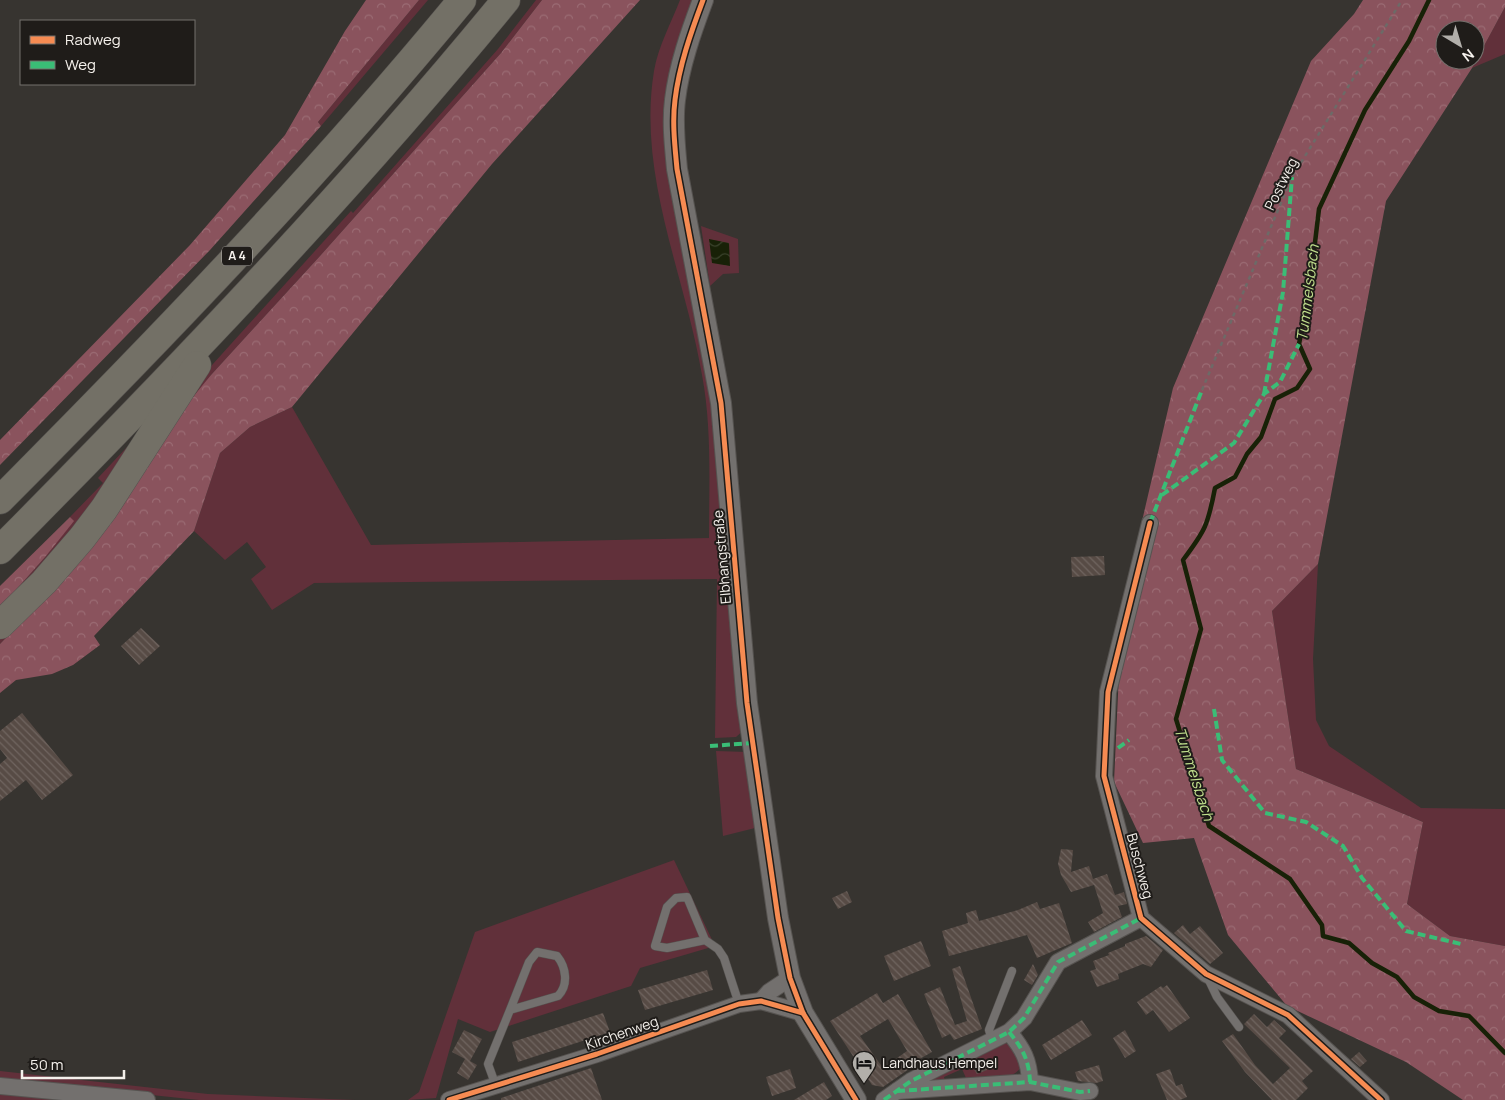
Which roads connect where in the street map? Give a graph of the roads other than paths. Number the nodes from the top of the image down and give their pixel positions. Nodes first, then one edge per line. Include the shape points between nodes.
1 (462, 0) edge
2 (506, 0) edge
3 (703, 0) edge
4 (232, 311) junction
5 (0, 500) edge
6 (1150, 523) dead end
7 (0, 550) edge
8 (0, 625) edge
9 (1142, 918) junction
10 (705, 940) junction
11 (1012, 971) dead end
12 (1206, 974) junction
13 (790, 978) junction
14 (761, 1001) junction
15 (739, 1004) junction
16 (510, 1010) junction
17 (803, 1013) junction
18 (1239, 1027) dead end
19 (1009, 1032) junction
20 (992, 1039) junction
21 (1030, 1082) junction
22 (0, 1086) edge
23 (496, 1086) junction
24 (1090, 1091) dead end
25 (890, 1096) edge
26 (147, 1100) edge
27 (449, 1100) edge
28 (856, 1100) edge
29 (1381, 1100) edge

1 - 5 highway, A 4 via 229,264
2 - 4 highway, A 4 via 370,160
3 - 13 street, Elbhangstraße via 675,101 677,169 720,403 747,703 778,918
4 - 7 highway, A 4
4 - 8 highway via 104,509 63,561
6 - 9 street, Buschweg via 1108,692 1104,776
9 - 12 street, Buschweg
9 - 19 street, Buschweg via 1058,962 1024,1018
10 - 10 lane via 687,897 676,898 667,907 655,946 667,948
10 - 15 lane via 718,948 724,958
11 - 20 lane via 989,1030
12 - 18 lane via 1217,997
12 - 29 street, Buschweg via 1288,1014
13 - 14 street
13 - 17 street, Elbhangstraße
14 - 15 street, Kirchenweg
14 - 17 street, Kirchenweg
15 - 23 street, Kirchenweg
16 - 16 lane via 558,996 564,990 563,963 557,956 537,952 529,962
16 - 23 lane via 488,1064
17 - 28 street, Elbhangstraße
19 - 20 street
19 - 21 street via 1028,1060
20 - 25 street
21 - 24 street
21 - 25 street
22 - 26 street
23 - 27 street, Kirchenweg

